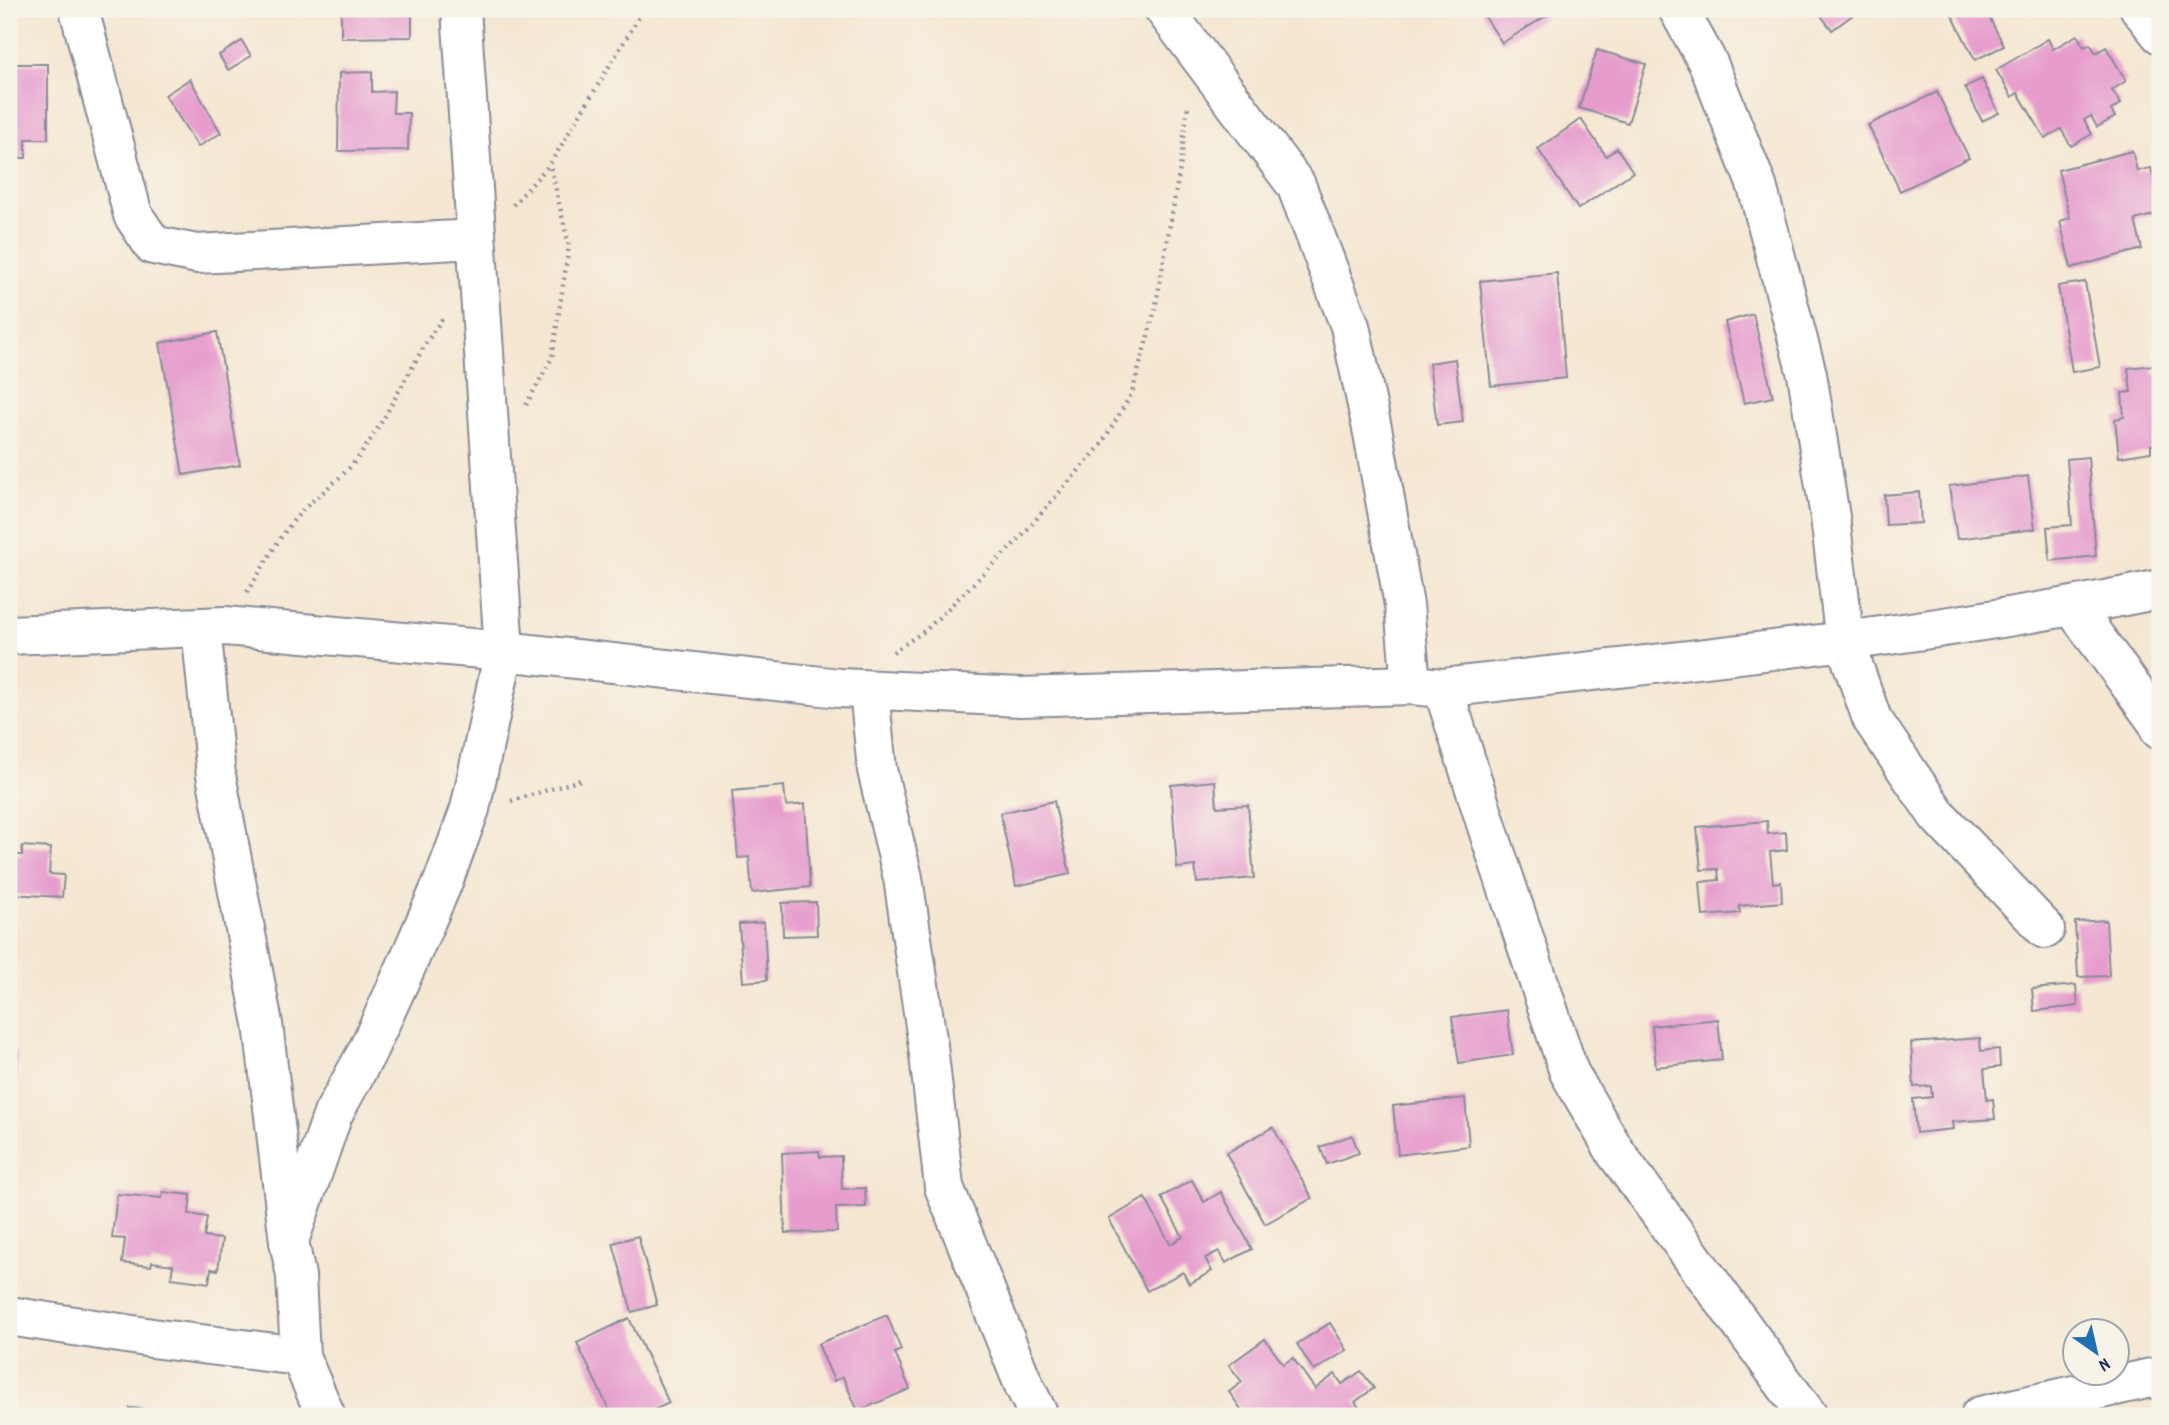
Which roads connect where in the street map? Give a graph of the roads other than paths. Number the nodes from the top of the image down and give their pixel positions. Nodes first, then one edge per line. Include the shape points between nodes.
1 (79, 9) edge
2 (461, 9) edge
3 (1164, 9) edge
4 (1678, 9) edge
5 (2140, 9) edge
6 (2160, 34) edge
7 (477, 255) junction
8 (2160, 590) edge
9 (2073, 607) junction
10 (213, 627) junction
11 (9, 635) edge
12 (1845, 642) junction
13 (504, 651) junction
14 (1427, 687) junction
15 (855, 689) junction
16 (2160, 730) edge
17 (2045, 929) dead end
18 (289, 1241) junction
19 (9, 1316) edge
20 (300, 1356) junction
21 (2160, 1376) edge
22 (326, 1416) edge
23 (1039, 1416) edge
24 (1808, 1416) edge
25 (1980, 1416) edge

1 - 7 street via 133,215 153,245 197,254
2 - 7 street
3 - 14 street via 1296,185 1350,326 1404,605
4 - 12 street via 1709,63 1758,186 1807,374
5 - 6 street
7 - 13 street
8 - 9 street
9 - 12 street
9 - 16 street
10 - 11 street
10 - 13 street
10 - 18 street via 216,775 263,1024
12 - 14 street
12 - 17 street via 1871,719 1938,816
13 - 15 street
13 - 18 street via 470,809 405,969 333,1114
14 - 15 street via 1020,697
14 - 24 street via 1491,839 1569,1072 1616,1153
15 - 23 street via 903,877 944,1187
18 - 20 street via 296,1276
19 - 20 street
20 - 22 street
21 - 25 street

